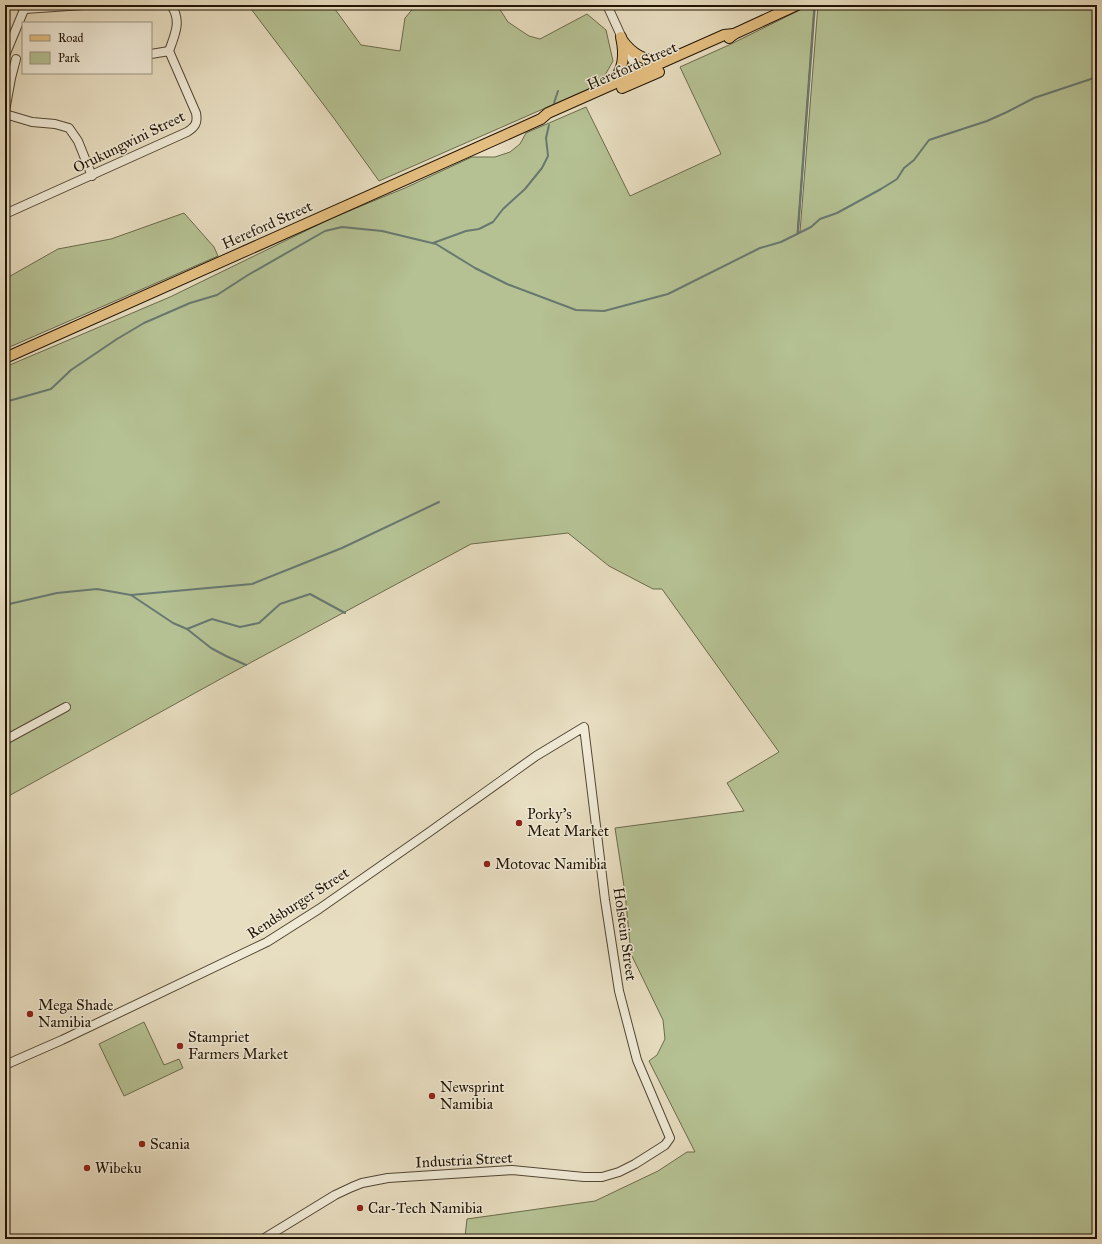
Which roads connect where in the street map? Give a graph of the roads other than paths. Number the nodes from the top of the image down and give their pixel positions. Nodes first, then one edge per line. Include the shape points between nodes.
1 (83, 5) edge
2 (171, 5) edge
3 (608, 5) edge
4 (797, 5) edge
5 (25, 7) edge
6 (734, 34) junction
7 (622, 39) junction
8 (169, 51) junction
9 (5, 53) edge
10 (152, 54) edge
11 (20, 59) edge
12 (667, 61) junction
13 (639, 77) junction
14 (606, 88) junction
15 (5, 111) edge
16 (5, 114) edge
17 (541, 119) junction
18 (92, 176) junction
19 (5, 214) edge
20 (5, 358) edge
21 (66, 707) dead end
22 (584, 727) joint
23 (5, 740) edge
24 (5, 1065) edge
25 (670, 1138) joint
26 (263, 1239) edge

1 - 5 street
2 - 8 street via 177,16 177,28
3 - 7 street
4 - 6 main road, Hereford Street
5 - 9 street
6 - 12 main road, Hereford Street
6 - 13 main road, Hereford Street via 726,40
7 - 12 main road via 627,47 639,56 653,61
7 - 13 street
7 - 14 main road via 622,66 616,78
8 - 10 street
8 - 18 street, Orukungwini Street via 196,113 196,125 187,132
9 - 11 street
11 - 15 street via 11,78
12 - 13 main road, Hereford Street
13 - 14 main road, Hereford Street
13 - 17 main road, Hereford Street via 551,118
14 - 17 main road, Hereford Street via 548,113
16 - 18 street via 32,122 69,128 78,141
17 - 20 main road, Hereford Street
18 - 19 street, Orukungwini Street
21 - 23 street
22 - 24 street, Rendsburger Street via 536,756 422,838 267,942
22 - 25 street, Holstein Street via 618,991 636,1060
25 - 26 street, Industria Street via 665,1145 635,1164 602,1177 512,1170 388,1178 362,1184 336,1195

